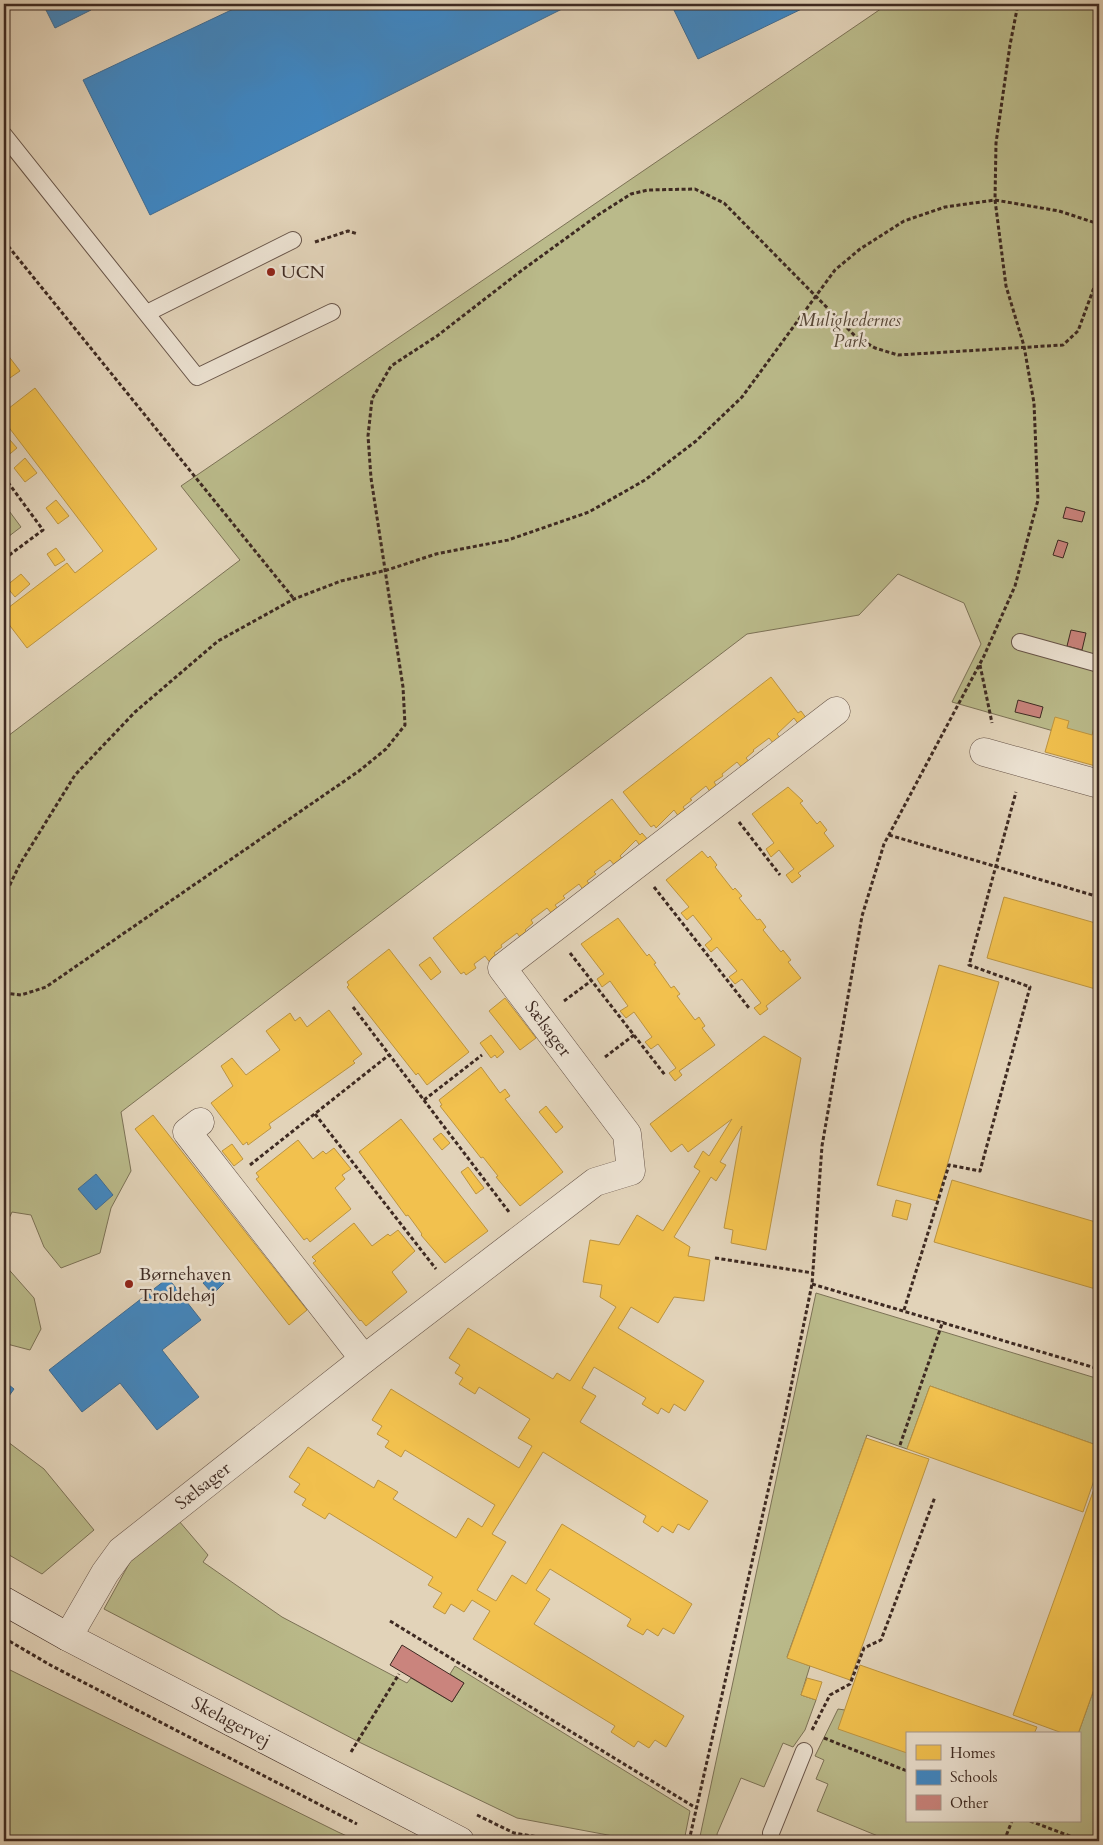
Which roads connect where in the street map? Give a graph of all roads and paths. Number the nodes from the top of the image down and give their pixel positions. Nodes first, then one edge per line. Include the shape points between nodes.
1 (1018, 4) edge
2 (4, 135) edge
3 (995, 200) junction
4 (1099, 224) edge
5 (358, 234) dead end
6 (294, 240) joint
7 (4, 241) edge
8 (1099, 274) edge
9 (815, 295) junction
10 (332, 312) dead end
11 (147, 314) junction
12 (1024, 346) junction
13 (4, 477) edge
14 (4, 559) edge
15 (387, 570) junction
16 (294, 599) junction
17 (1020, 642) dead end
18 (1099, 664) edge
19 (979, 665) junction
20 (836, 711) dead end
21 (984, 752) joint
22 (1024, 763) junction
23 (1099, 784) edge
24 (721, 800) junction
25 (888, 835) junction
26 (637, 864) junction
27 (996, 867) junction
28 (780, 875) dead end
29 (4, 897) edge
30 (1099, 897) edge
31 (552, 930) junction
32 (592, 981) junction
33 (4, 993) edge
34 (560, 1005) dead end
35 (353, 1007) dead end
36 (749, 1008) dead end
37 (634, 1035) junction
38 (482, 1054) dead end
39 (389, 1055) junction
40 (583, 1074) junction
41 (664, 1075) dead end
42 (424, 1100) junction
43 (315, 1114) junction
44 (200, 1122) dead end
45 (227, 1184) junction
46 (526, 1235) junction
47 (715, 1258) dead end
48 (813, 1273) junction
49 (812, 1284) junction
50 (453, 1291) junction
51 (904, 1310) junction
52 (943, 1321) junction
53 (364, 1359) junction
54 (1099, 1367) edge
55 (900, 1445) dead end
56 (935, 1498) dead end
57 (4, 1601) edge
58 (390, 1621) dead end
59 (68, 1637) junction
60 (4, 1638) edge
61 (399, 1674) dead end
62 (804, 1751) dead end
63 (351, 1752) dead end
64 (906, 1771) edge
65 (697, 1808) junction
66 (1012, 1822) edge
67 (1033, 1822) edge
68 (358, 1824) dead end
69 (771, 1832) dead end
70 (460, 1841) edge
71 (689, 1841) edge
72 (1004, 1841) edge
73 (1083, 1841) edge

1 - 3 path via 996,143
2 - 11 lane
3 - 4 path via 1059,211
3 - 9 path via 945,207 904,222 854,254 835,270
3 - 12 path via 1006,286
5 - 6 path via 348,231 310,243
6 - 11 lane
7 - 16 path
8 - 12 path via 1078,330 1063,345
9 - 12 path via 856,336 876,348 898,355
9 - 15 path via 742,397 696,441 645,480 588,512 508,540 436,554
9 - 15 path via 724,203 695,189 648,190 631,194 391,366 372,399 368,436 371,478
10 - 11 lane via 198,377
12 - 19 path via 1034,403 1038,500 1016,586
13 - 14 path via 43,530
15 - 16 path via 341,581
15 - 33 path via 405,725 386,749 46,987 21,995
16 - 29 path via 218,641 136,712 75,775 25,855
17 - 18 lane
19 - 21 path via 992,721
19 - 25 path
20 - 24 street, Sælsager
21 - 22 street
22 - 23 street
22 - 27 path
24 - 26 street, Sælsager
24 - 28 path
25 - 27 path
25 - 48 path via 862,916 822,1146
26 - 31 street, Sælsager
26 - 36 path
27 - 30 path
27 - 51 path via 969,965 1030,987 980,1171 949,1165
31 - 32 path
31 - 40 street, Sælsager via 502,968
32 - 34 path
32 - 37 path
35 - 39 path
37 - 40 path
37 - 41 path
38 - 42 path
39 - 42 path
39 - 43 path
40 - 46 street, Sælsager via 627,1134 631,1171 595,1182
42 - 46 path
43 - 45 path
43 - 50 path
44 - 45 street via 187,1132
45 - 53 street
46 - 50 street, Sælsager
47 - 48 path
48 - 49 path
49 - 51 path
49 - 65 path
50 - 53 street, Sælsager
51 - 52 path
52 - 54 path
52 - 55 path
53 - 59 street, Sælsager via 121,1551
56 - 64 path via 881,1640 864,1648 850,1684 830,1695 811,1732
57 - 59 street, Skelagervej
58 - 65 path
59 - 70 street, Skelagervej
60 - 68 path via 61,1671
61 - 63 path
62 - 69 lane
65 - 71 path
66 - 72 path
67 - 73 path

